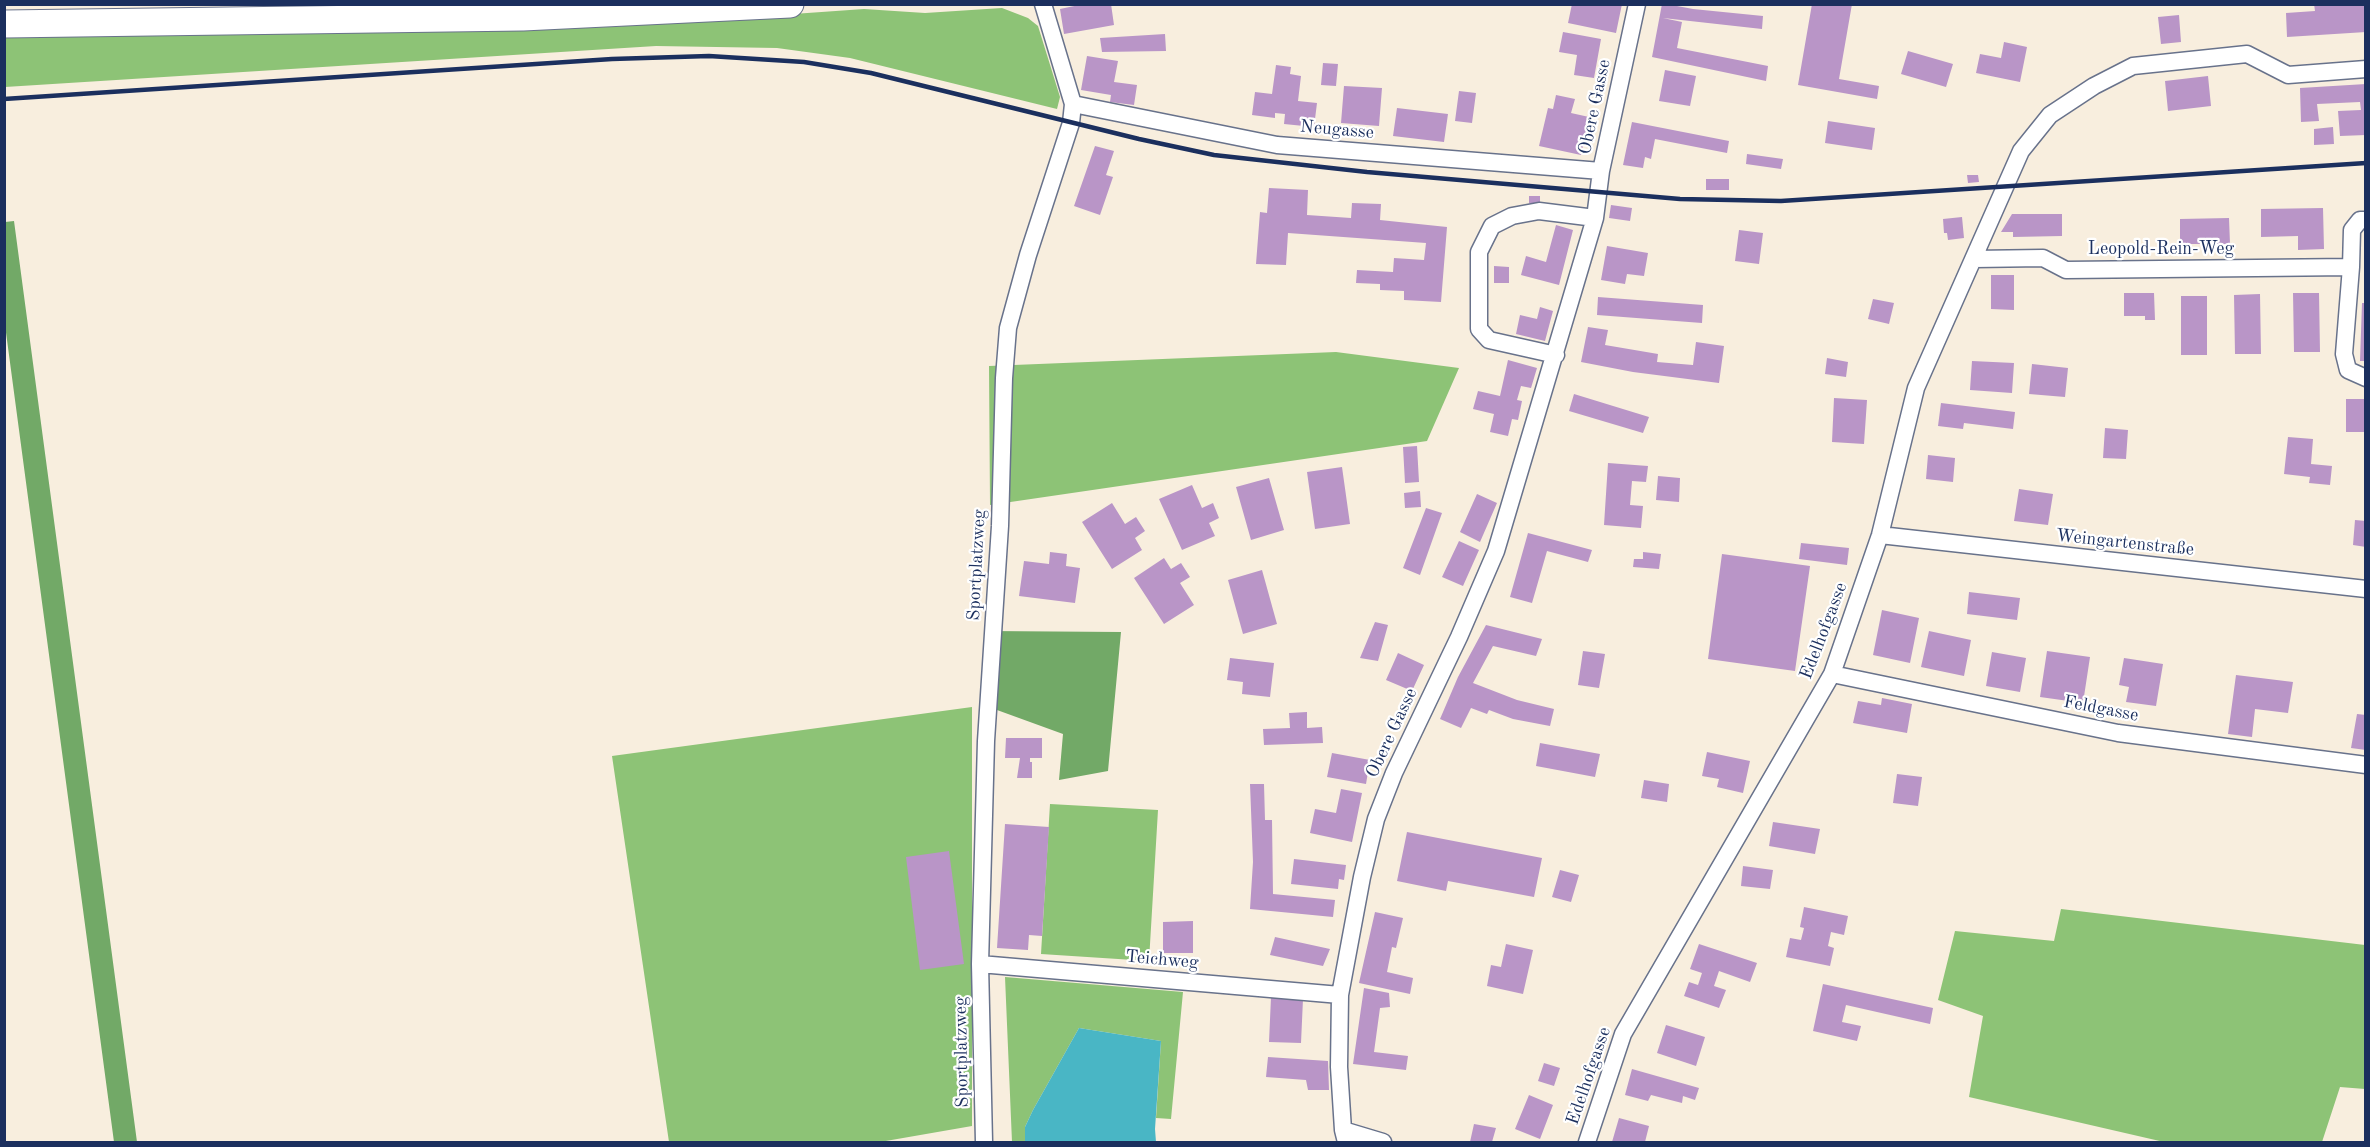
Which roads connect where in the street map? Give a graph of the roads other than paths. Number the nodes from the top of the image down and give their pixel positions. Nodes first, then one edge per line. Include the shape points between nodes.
1 (790, 4) edge
2 (1043, 4) edge
3 (1637, 4) edge
4 (4, 24) edge
5 (2366, 69) edge
6 (1073, 104) junction
7 (1601, 171) junction
8 (1595, 218) junction
9 (2366, 220) edge
10 (1974, 259) junction
11 (2351, 267) junction
12 (1556, 355) junction
13 (2366, 378) edge
14 (1880, 535) junction
15 (2366, 589) edge
16 (1832, 674) junction
17 (2366, 765) edge
18 (980, 964) junction
19 (1340, 995) junction
20 (1345, 1136) edge
21 (984, 1142) edge
22 (1383, 1143) edge
23 (1587, 1143) edge

1 - 4 main road via 523,17
2 - 6 street, Sportplatzweg
3 - 7 street, Obere Gasse
5 - 10 street, Edelhofgasse via 2288,75 2247,54 2133,66 2050,115 2021,151
6 - 7 street, Neugasse via 1277,145
6 - 18 street, Sportplatzweg via 1071,123 1008,328 986,741
7 - 8 street, Obere Gasse
8 - 12 street, Obere Gasse
8 - 12 street via 1539,211 1512,216 1492,226 1479,252 1479,329 1489,340
9 - 11 street via 2360,220 2352,230
10 - 11 street, Leopold-Rein-Weg via 2043,258 2066,270
10 - 14 street, Edelhofgasse via 1916,388
11 - 13 street via 2344,354 2348,370
12 - 19 street, Obere Gasse via 1496,551 1376,819
14 - 15 street, Weingartenstraße
14 - 16 street, Edelhofgasse
16 - 17 street, Feldgasse via 2118,733
16 - 23 street, Edelhofgasse via 1623,1034
18 - 19 street, Teichweg
18 - 21 street, Sportplatzweg
19 - 20 street, Obere Gasse via 1339,1067
20 - 22 street

